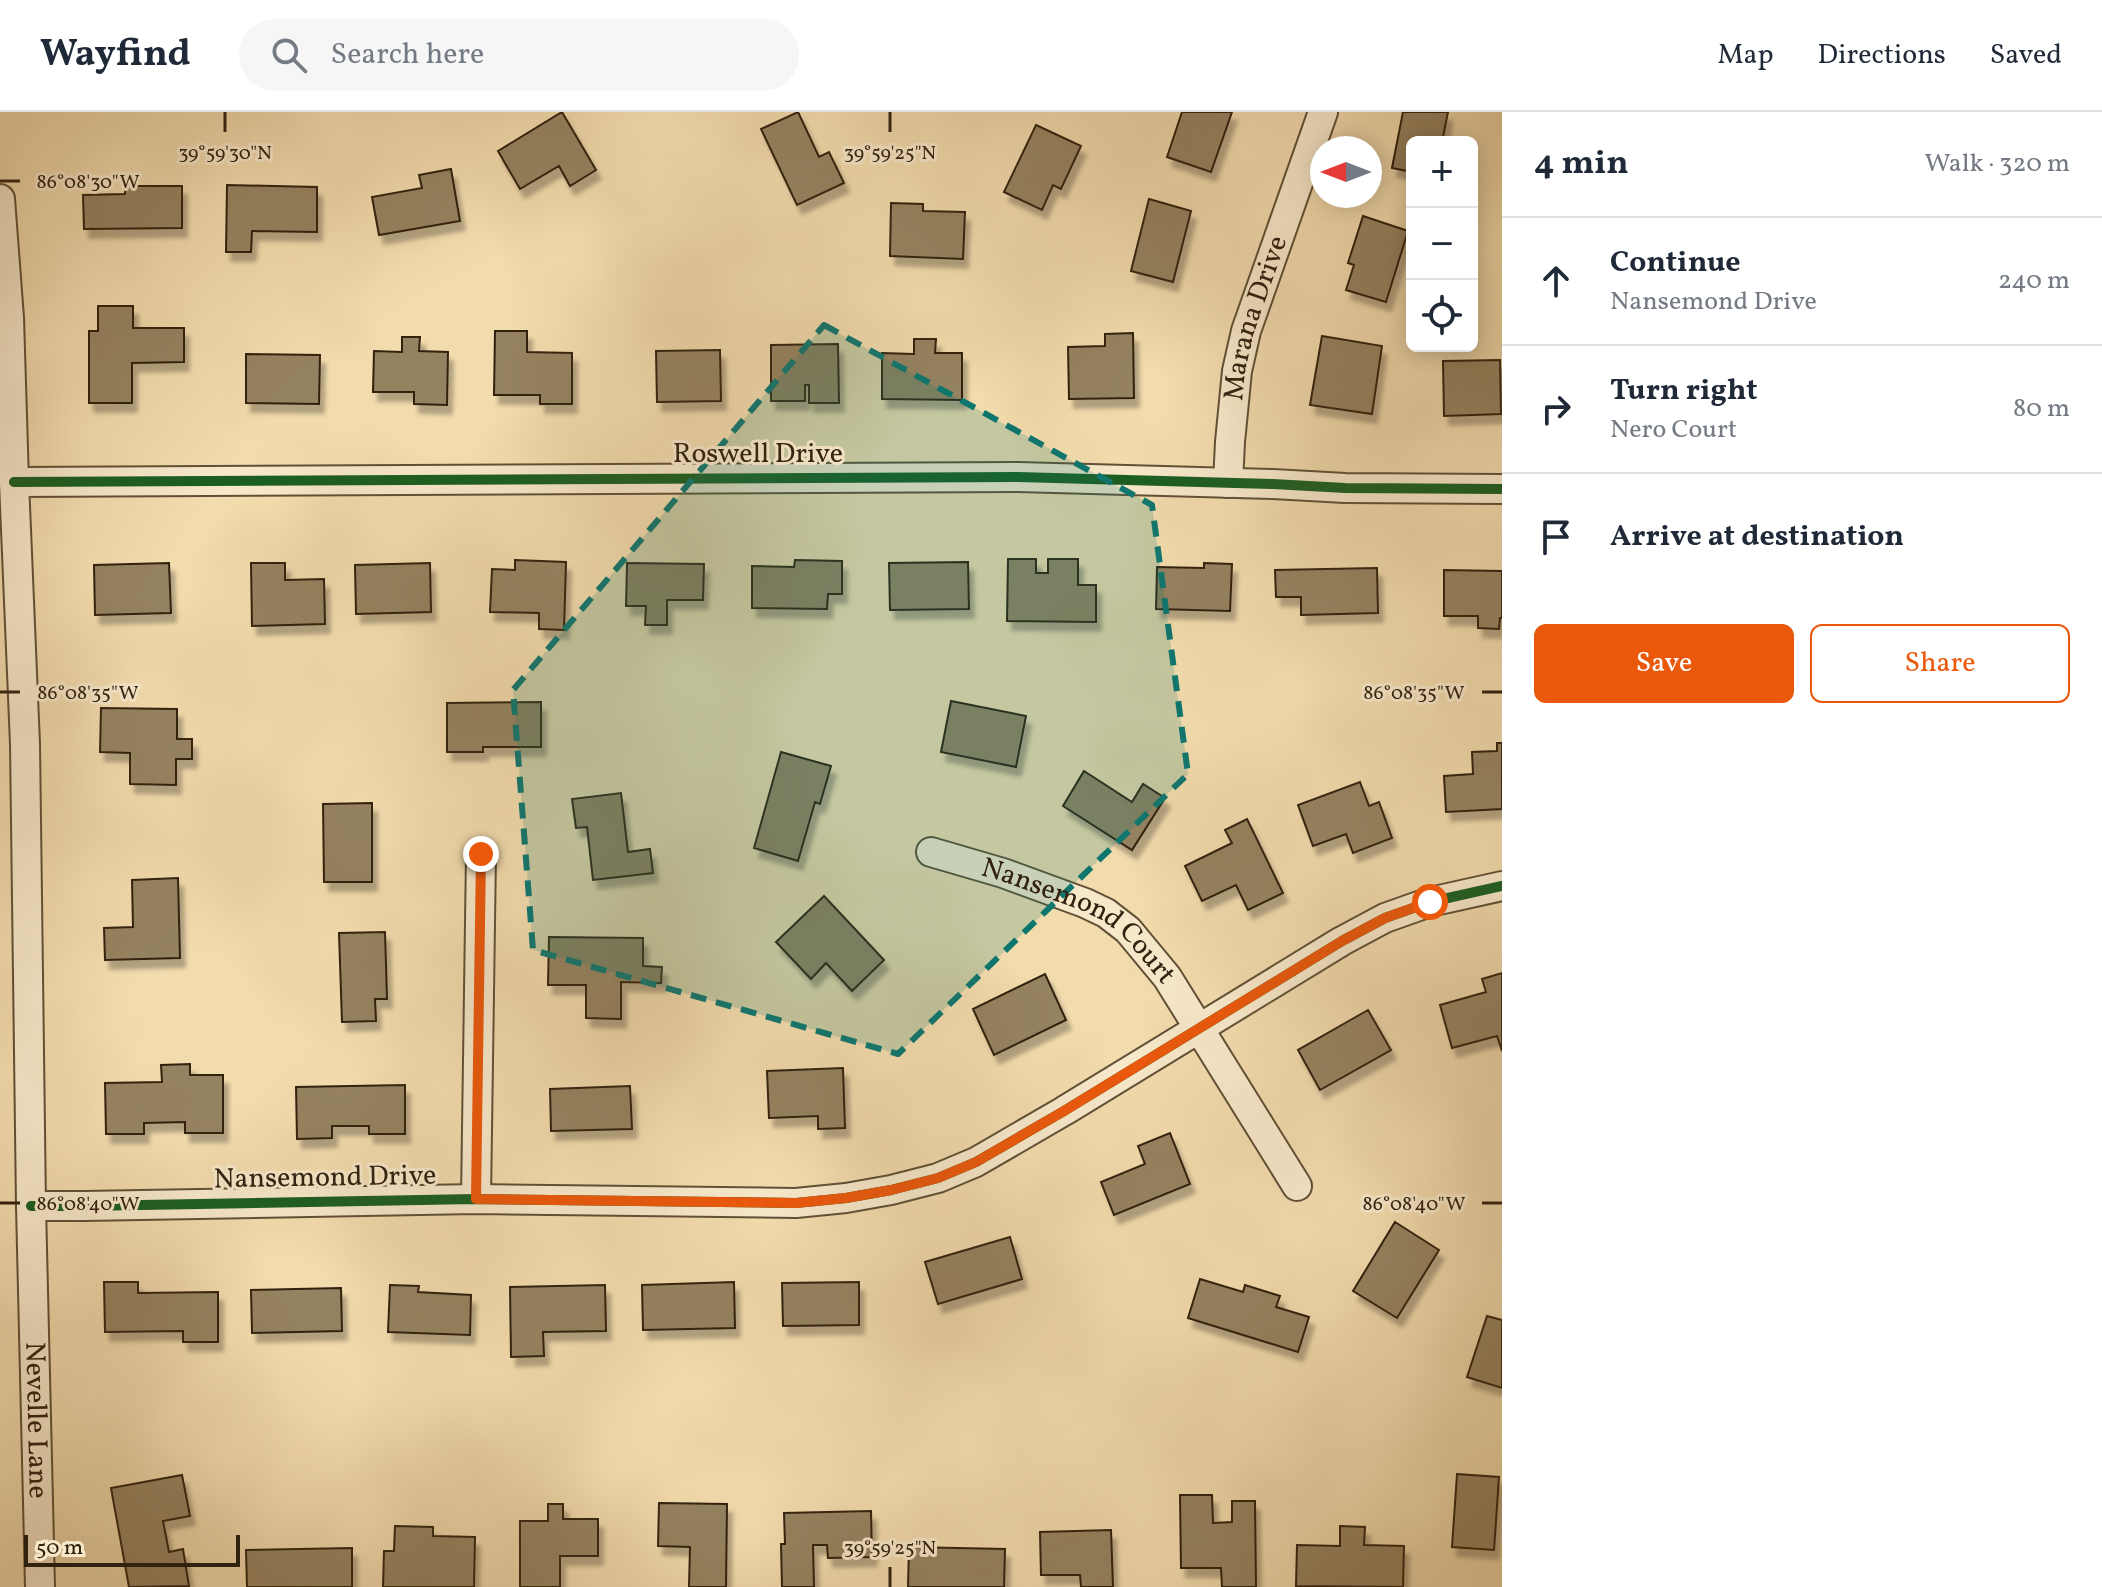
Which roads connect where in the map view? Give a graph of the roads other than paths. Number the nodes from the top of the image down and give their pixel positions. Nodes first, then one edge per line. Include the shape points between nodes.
1 (1323, 112) edge
2 (0, 199) edge
3 (14, 482) junction
4 (1228, 483) junction
5 (1502, 489) edge
6 (931, 852) dead end
7 (481, 854) dead end
8 (1502, 886) edge
9 (1199, 1027) junction
10 (1297, 1186) dead end
11 (476, 1199) junction
12 (31, 1206) junction
13 (40, 1587) edge

1 - 4 street, Marana Drive via 1246,331 1237,371
2 - 3 street, Nevelle Lane
3 - 4 street, Roswell Drive via 1018,477
3 - 12 street, Nevelle Lane via 25,744
4 - 5 street, Roswell Drive
6 - 9 street, Nansemond Court via 1106,913 1128,930 1167,977
7 - 11 street
8 - 9 street, Nansemond Drive via 1385,918
9 - 10 street, Nansemond Court
9 - 11 street, Nansemond Drive via 976,1162 891,1190 796,1203
11 - 12 street, Nansemond Drive
12 - 13 street, Nevelle Lane

